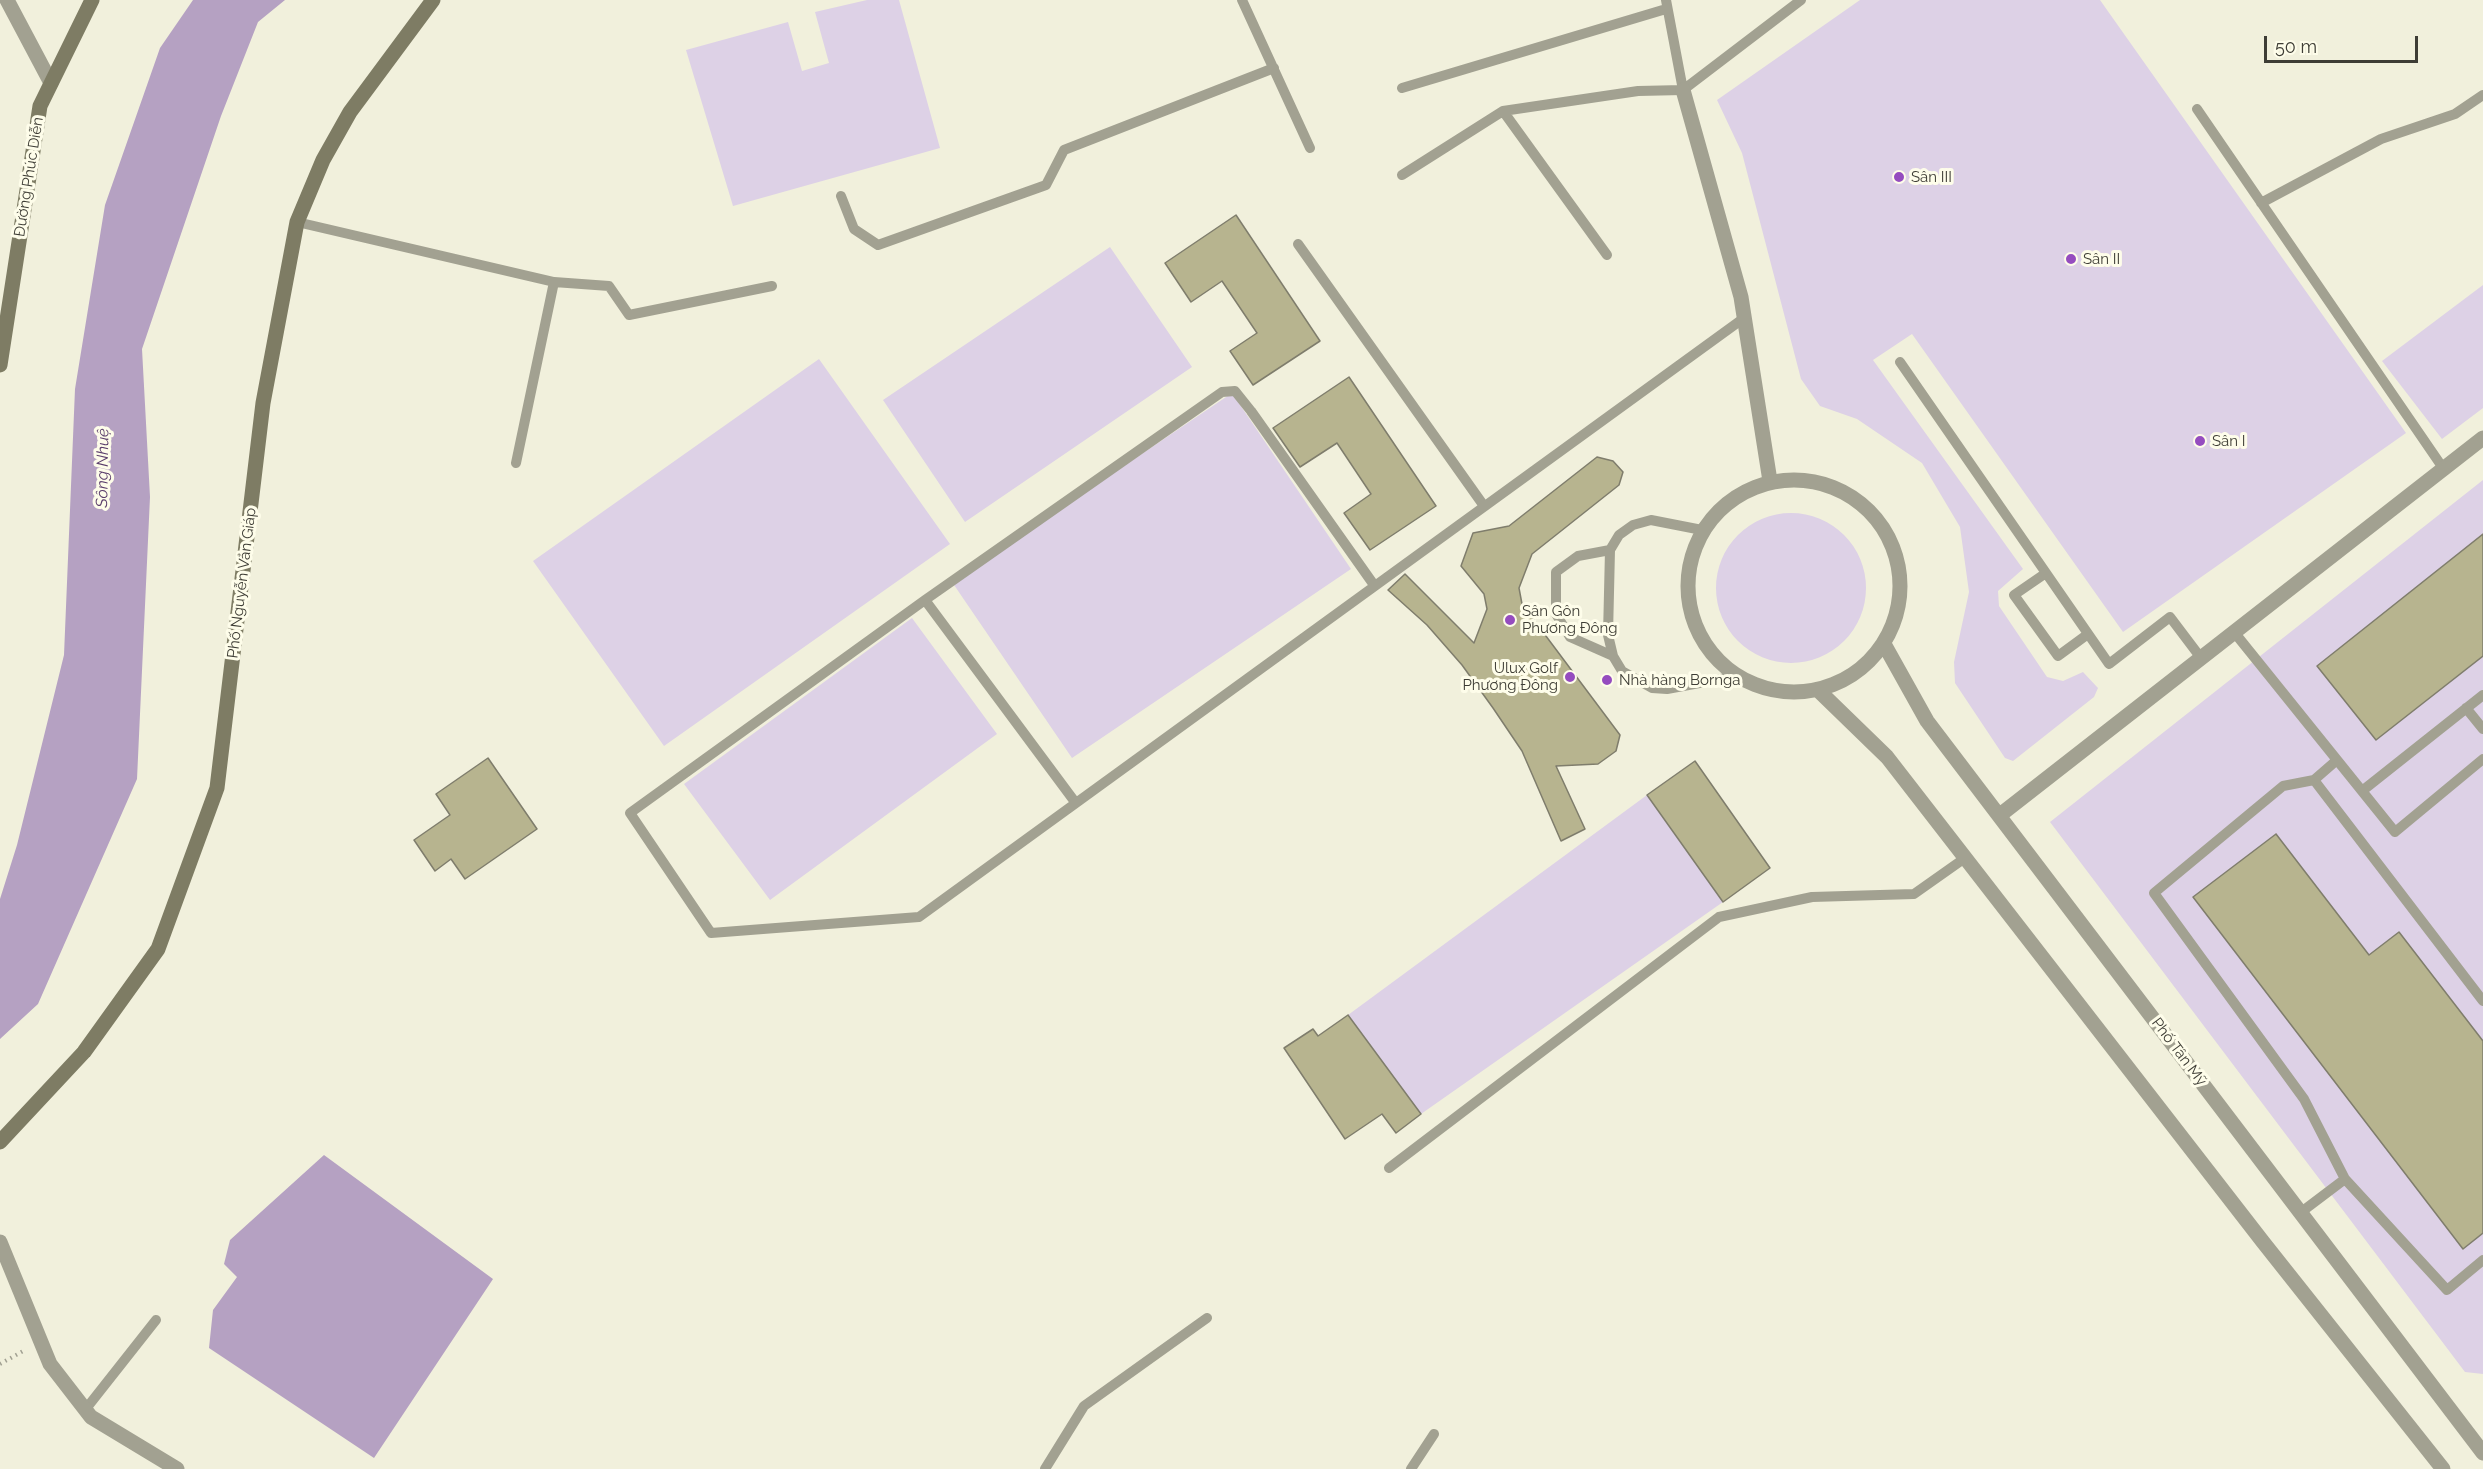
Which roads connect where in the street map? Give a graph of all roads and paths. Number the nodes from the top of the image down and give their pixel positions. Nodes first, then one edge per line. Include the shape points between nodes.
1 (7, 0) edge
2 (92, 0) edge
3 (433, 0) edge
4 (1242, 0) edge
5 (1801, 0) edge
6 (1666, 4) edge
7 (1274, 68) junction
8 (51, 83) junction
9 (1402, 88) dead end
10 (1683, 90) junction
11 (2483, 95) edge
12 (2197, 109) dead end
13 (1503, 111) junction
14 (1310, 148) dead end
15 (1402, 175) dead end
16 (841, 196) dead end
17 (2261, 203) junction
18 (297, 222) junction
19 (1298, 244) dead end
20 (1607, 255) dead end
21 (554, 282) junction
22 (772, 286) dead end
23 (1744, 318) junction
24 (1900, 362) dead end
25 (0, 365) edge
26 (2483, 438) edge
27 (516, 463) dead end
28 (2444, 468) junction
29 (1770, 481) junction
30 (1484, 506) junction
31 (1702, 530) junction
32 (1610, 550) junction
33 (2046, 573) junction
34 (1374, 585) junction
35 (925, 600) junction
36 (2234, 632) junction
37 (2088, 634) junction
38 (1884, 644) junction
39 (1613, 656) junction
40 (2201, 658) junction
41 (1737, 676) junction
42 (1818, 690) junction
43 (2483, 694) edge
44 (2466, 708) junction
45 (2483, 729) edge
46 (2483, 759) edge
47 (2337, 760) junction
48 (2314, 780) junction
49 (2362, 791) junction
50 (1075, 802) junction
51 (2000, 815) junction
52 (1965, 858) junction
53 (2483, 1001) edge
54 (0, 1142) edge
55 (1389, 1168) dead end
56 (2345, 1179) junction
57 (2300, 1213) junction
58 (0, 1242) edge
59 (2483, 1260) edge
60 (1207, 1318) dead end
61 (156, 1320) dead end
62 (39, 1342) junction
63 (0, 1364) edge
64 (86, 1410) junction
65 (1434, 1434) dead end
66 (2483, 1453) edge
67 (177, 1469) edge
68 (1045, 1469) edge
69 (1411, 1469) edge
70 (2443, 1469) edge

1 - 8 street
2 - 8 street, Đường Phúc Diễn
3 - 18 street, Phố Nguyễn Văn Giáp via 351,112 322,160
4 - 7 lane
5 - 10 lane
6 - 9 lane
6 - 10 lane
7 - 14 lane
7 - 16 lane via 1064,150 1046,185 878,245 854,229
8 - 25 street, Đường Phúc Diễn via 40,106
10 - 13 lane via 1638,91
10 - 23 street
11 - 17 lane via 2455,114 2381,139
12 - 17 lane
13 - 15 lane
13 - 20 lane
17 - 28 lane
18 - 21 lane
18 - 54 street, Phố Nguyễn Văn Giáp via 263,403 217,788 158,949 84,1052
19 - 30 lane
21 - 22 lane via 609,286 629,315
21 - 27 lane
23 - 29 street
23 - 30 lane
24 - 33 lane
26 - 28 street
28 - 36 street
29 - 31 street via 1743,491 1720,508
29 - 38 street via 1806,479 1840,489 1870,510 1891,540 1901,575 1898,611
30 - 34 lane
31 - 32 lane via 1651,520 1618,535
31 - 41 street via 1690,560 1687,593 1692,615 1712,654
32 - 39 lane via 1608,635
32 - 39 lane via 1578,556 1556,572 1556,614 1570,637
33 - 37 lane
33 - 37 lane via 2014,596 2058,656
34 - 35 lane via 1251,411 1235,392 1222,392
34 - 50 lane
35 - 50 lane
35 - 50 lane via 630,813 711,933 919,917
36 - 40 street
36 - 47 lane
37 - 40 lane via 2109,664 2170,617
38 - 42 street via 1849,677
38 - 51 street, Phố Tân Mỹ via 1927,721
39 - 41 lane via 1622,671 1652,688 1667,689
40 - 51 street
41 - 42 street via 1762,688 1790,693
42 - 52 street via 1887,757
43 - 44 lane
44 - 45 lane
44 - 49 lane
46 - 49 lane via 2395,832
47 - 48 lane
47 - 49 lane
48 - 53 lane
48 - 56 lane via 2283,786 2154,893 2304,1099
51 - 57 street, Phố Tân Mỹ
52 - 55 lane via 1914,894 1812,897 1719,917
52 - 70 street
56 - 57 lane
56 - 59 lane via 2447,1290
57 - 66 street, Phố Tân Mỹ
58 - 62 street
60 - 68 lane via 1084,1406
61 - 64 lane
62 - 63 path
62 - 64 street via 50,1364
64 - 67 street via 91,1417
65 - 69 lane

